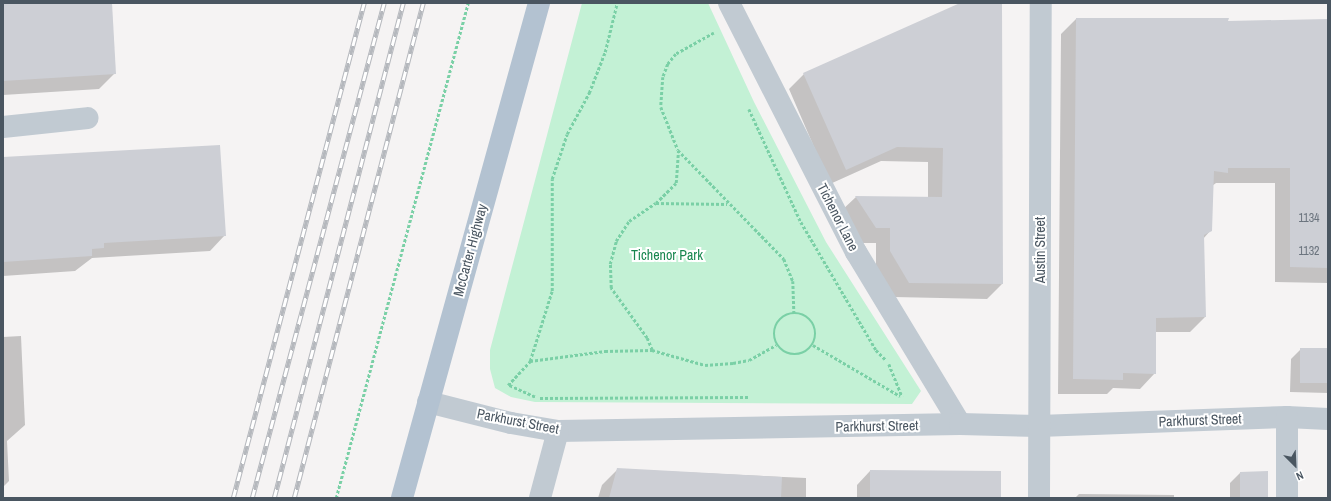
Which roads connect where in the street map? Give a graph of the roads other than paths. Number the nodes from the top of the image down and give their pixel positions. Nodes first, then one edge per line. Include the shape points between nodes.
1 (539, 3) edge
2 (729, 3) edge
3 (1041, 3) edge
4 (88, 118) dead end
5 (3, 127) edge
6 (428, 402) junction
7 (1287, 417) junction
8 (1328, 419) edge
9 (960, 424) junction
10 (1039, 426) junction
11 (558, 431) junction
12 (402, 498) edge
13 (540, 498) edge
14 (1039, 498) edge
15 (1287, 498) edge

1 - 6 main road, McCarter Highway
2 - 9 street, Tichenor Lane via 856,252
3 - 10 street, Austin Street
4 - 5 street
6 - 11 street, Parkhurst Street via 511,423
6 - 12 main road, McCarter Highway
7 - 8 street, Parkhurst Street
7 - 10 street, Parkhurst Street
7 - 15 street
9 - 10 street, Parkhurst Street
9 - 11 street, Parkhurst Street
10 - 14 street, Austin Street
11 - 13 street

